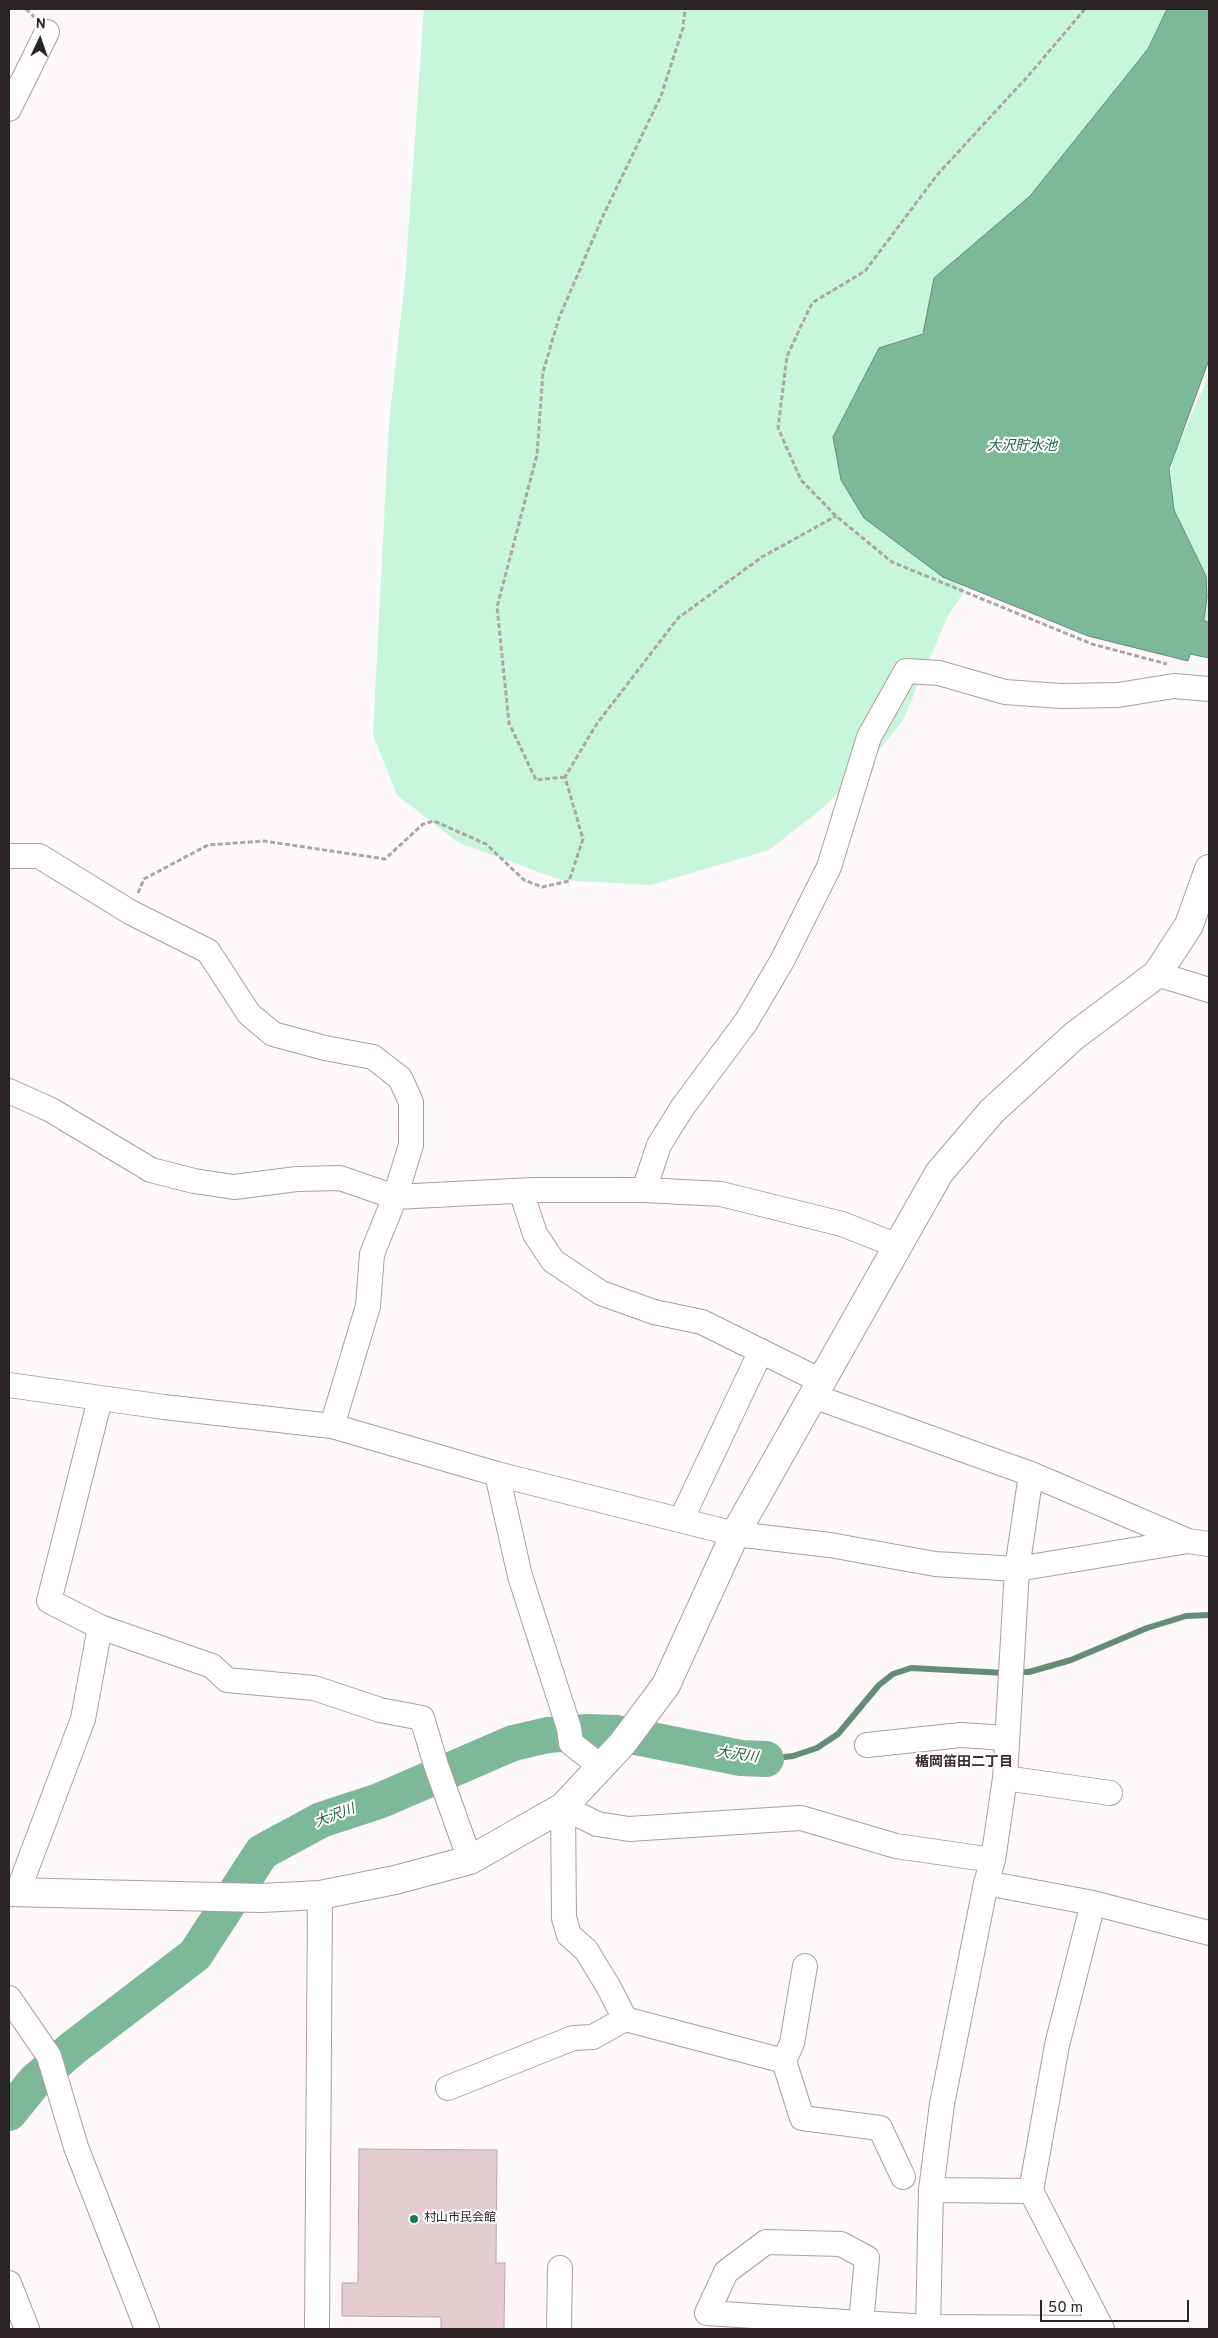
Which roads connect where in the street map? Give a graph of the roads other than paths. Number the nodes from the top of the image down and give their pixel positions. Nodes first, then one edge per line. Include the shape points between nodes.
1 (47, 32) dead end
2 (9, 109) edge
3 (1209, 689) edge
4 (9, 856) edge
5 (1209, 869) edge
6 (1157, 974) junction
7 (1209, 990) edge
8 (9, 1091) edge
9 (644, 1190) junction
10 (521, 1191) junction
11 (395, 1197) junction
12 (898, 1246) junction
13 (761, 1351) junction
14 (9, 1385) edge
15 (817, 1389) junction
16 (100, 1399) junction
17 (332, 1426) junction
18 (497, 1474) junction
19 (1031, 1474) junction
20 (681, 1520) junction
21 (735, 1534) junction
22 (1199, 1543) edge
23 (1017, 1568) junction
24 (100, 1627) junction
25 (1007, 1738) junction
26 (867, 1745) dead end
27 (600, 1766) junction
28 (1005, 1778) junction
29 (1110, 1793) dead end
30 (563, 1807) junction
31 (470, 1860) junction
32 (994, 1860) junction
33 (986, 1883) junction
34 (14, 1891) edge
35 (320, 1895) junction
36 (1093, 1903) junction
37 (1209, 1933) edge
38 (805, 1966) dead end
39 (9, 1998) edge
40 (625, 2019) junction
41 (784, 2061) junction
42 (448, 2088) dead end
43 (903, 2178) dead end
44 (931, 2190) junction
45 (1031, 2191) junction
46 (560, 2268) dead end
47 (9, 2283) edge
48 (861, 2323) junction
49 (928, 2328) edge
50 (27, 2329) edge
51 (147, 2329) edge
52 (317, 2329) edge
53 (559, 2329) edge
54 (1101, 2329) edge

1 - 2 street
3 - 9 street via 1174,686 1118,695 1061,696 1005,692 939,673 906,671 869,737 829,867 782,961 746,1022 682,1108 659,1145
4 - 11 street via 39,856 130,912 208,951 249,1014 273,1034 373,1057 400,1078 410,1102 411,1145
5 - 6 street via 1189,925
6 - 7 street
6 - 12 street via 1074,1036 992,1112 939,1173
8 - 11 street via 51,1110 151,1170 234,1187 296,1179 340,1178
9 - 10 street
9 - 12 street via 722,1194 842,1224
10 - 11 street
10 - 13 street via 535,1234 553,1261 601,1293 654,1312 702,1322
11 - 17 street via 372,1254 368,1306
12 - 15 street
13 - 15 street
13 - 20 street
14 - 16 street
15 - 19 street
15 - 21 street
16 - 17 street
16 - 24 street via 49,1601
17 - 18 street
18 - 20 street
18 - 27 street via 520,1576 570,1736
19 - 22 street
19 - 23 street
20 - 21 street
21 - 23 street via 830,1545 935,1564
21 - 27 street via 666,1685 622,1744
22 - 23 street
23 - 25 street
24 - 31 street via 212,1666 227,1680 314,1688 380,1710 422,1718
24 - 34 street via 84,1719
25 - 26 street via 961,1735
25 - 28 street
27 - 30 street
28 - 29 street
28 - 32 street
30 - 31 street
30 - 32 street via 597,1824 629,1829 801,1818 896,1846
30 - 40 street via 564,1918 569,1934 586,1950
31 - 35 street
32 - 33 street
33 - 36 street
33 - 44 street via 942,2104
34 - 35 street via 262,1898
35 - 52 street
36 - 37 street
36 - 45 street via 1057,2045
38 - 41 street via 792,2043
39 - 51 street via 49,2056 76,2147
40 - 41 street
40 - 42 street via 593,2037 573,2038
41 - 43 street via 802,2118 880,2128
44 - 45 street
44 - 49 street
45 - 54 street
46 - 53 street
47 - 50 street
48 - 48 street via 765,2317 707,2313 726,2272 766,2242 841,2244 867,2258
48 - 49 street
49 - 54 street

